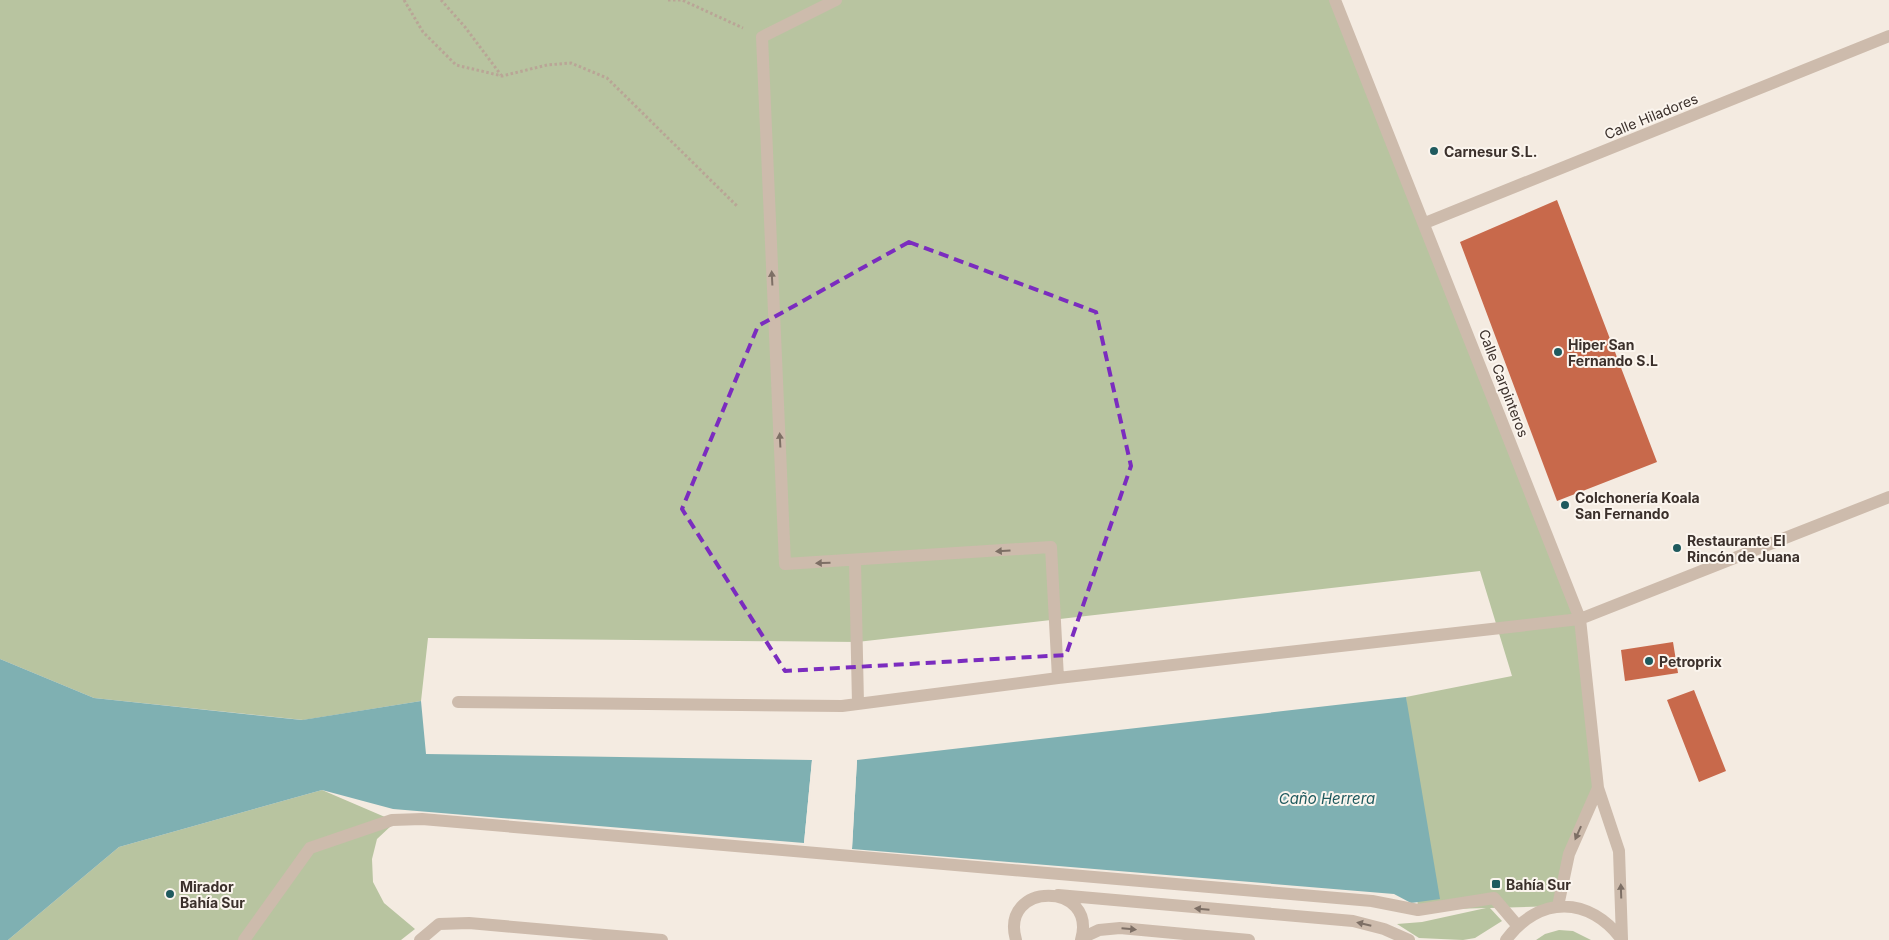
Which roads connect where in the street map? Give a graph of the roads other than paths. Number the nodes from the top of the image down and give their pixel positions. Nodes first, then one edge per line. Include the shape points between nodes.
1 (836, 0) edge
2 (1335, 0) edge
3 (1889, 36) edge
4 (1425, 223) junction
5 (1889, 497) edge
6 (855, 562) junction
7 (1580, 619) junction
8 (1058, 678) junction
9 (458, 702) dead end
10 (858, 704) junction
11 (1598, 788) junction
12 (1058, 895) junction
13 (1558, 906) junction
14 (1517, 925) junction
15 (1081, 939) edge
16 (244, 940) edge
17 (420, 940) edge
18 (662, 940) edge
19 (1016, 940) edge
20 (1249, 940) edge
21 (1410, 940) edge
22 (1506, 940) edge
23 (1622, 940) edge

6 -> 1 street via 785,564 762,37
2 - 4 street, Calle Carpinteros
3 - 4 street, Calle Hiladores
4 - 7 street, Calle Carpinteros
5 - 7 street
8 -> 6 street via 1051,547
6 - 10 street
7 - 8 street
7 - 11 street, Calle Carpinteros
8 - 10 street
9 - 10 street
11 -> 13 street via 1569,854
23 -> 11 street, Calle Carpinteros via 1619,852
12 - 15 street via 1076,907 1081,917
12 - 19 street via 1036,897 1026,902 1016,918
21 -> 12 street via 1352,921
13 - 14 street via 1536,912
13 - 23 street via 1583,908 1605,920
14 - 16 street via 1494,898 1418,910 1372,901 422,819 392,820 310,848
14 - 22 street
15 -> 20 street via 1099,930 1120,928
17 - 18 street via 439,924 469,923

